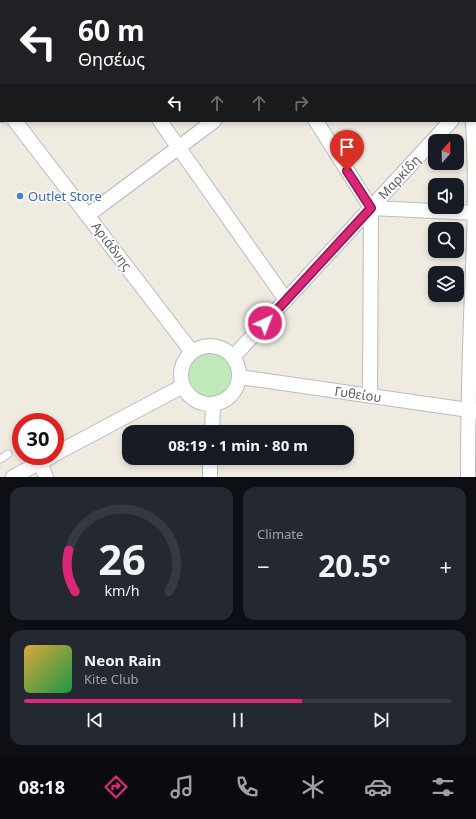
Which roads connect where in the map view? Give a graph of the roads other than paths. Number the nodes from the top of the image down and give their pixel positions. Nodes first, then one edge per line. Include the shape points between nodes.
1 (16, 122) edge
2 (161, 122) edge
3 (213, 122) edge
4 (317, 122) edge
5 (450, 122) edge
6 (473, 122) edge
7 (178, 146) junction
8 (371, 208) junction
9 (476, 213) edge
10 (88, 215) junction
11 (286, 300) junction
12 (192, 352) junction
13 (233, 357) junction
14 (240, 377) junction
15 (183, 386) junction
16 (370, 396) junction
17 (213, 404) junction
18 (472, 411) edge
19 (212, 425) edge
20 (64, 449) edge
21 (8, 454) dead end
22 (0, 459) edge
23 (35, 465) edge
24 (46, 465) edge
25 (210, 465) edge
26 (13, 477) edge
27 (46, 477) edge
28 (210, 477) edge
29 (468, 477) edge

1 - 10 street, Αριάδνης
2 - 7 street
3 - 7 street
4 - 8 street
5 - 8 street, Μαρκίδη
6 - 9 street via 476,144
7 - 10 street
7 - 11 street
8 - 9 street
8 - 11 street, Μαρκίδη
8 - 16 street
9 - 18 street
10 - 12 street, Αριάδνης
11 - 13 street, Μαρκίδη
12 - 13 street via 212,346 221,348
12 - 15 street via 182,368
13 - 14 street via 239,367
14 - 16 street, Γυθείου
14 - 17 street via 233,394 224,401
15 - 17 street via 189,396 201,403
15 - 20 street
16 - 18 street, Γυθείου
17 - 19 street
18 - 29 street
21 - 22 lane
23 - 26 street
24 - 27 street
25 - 28 street

